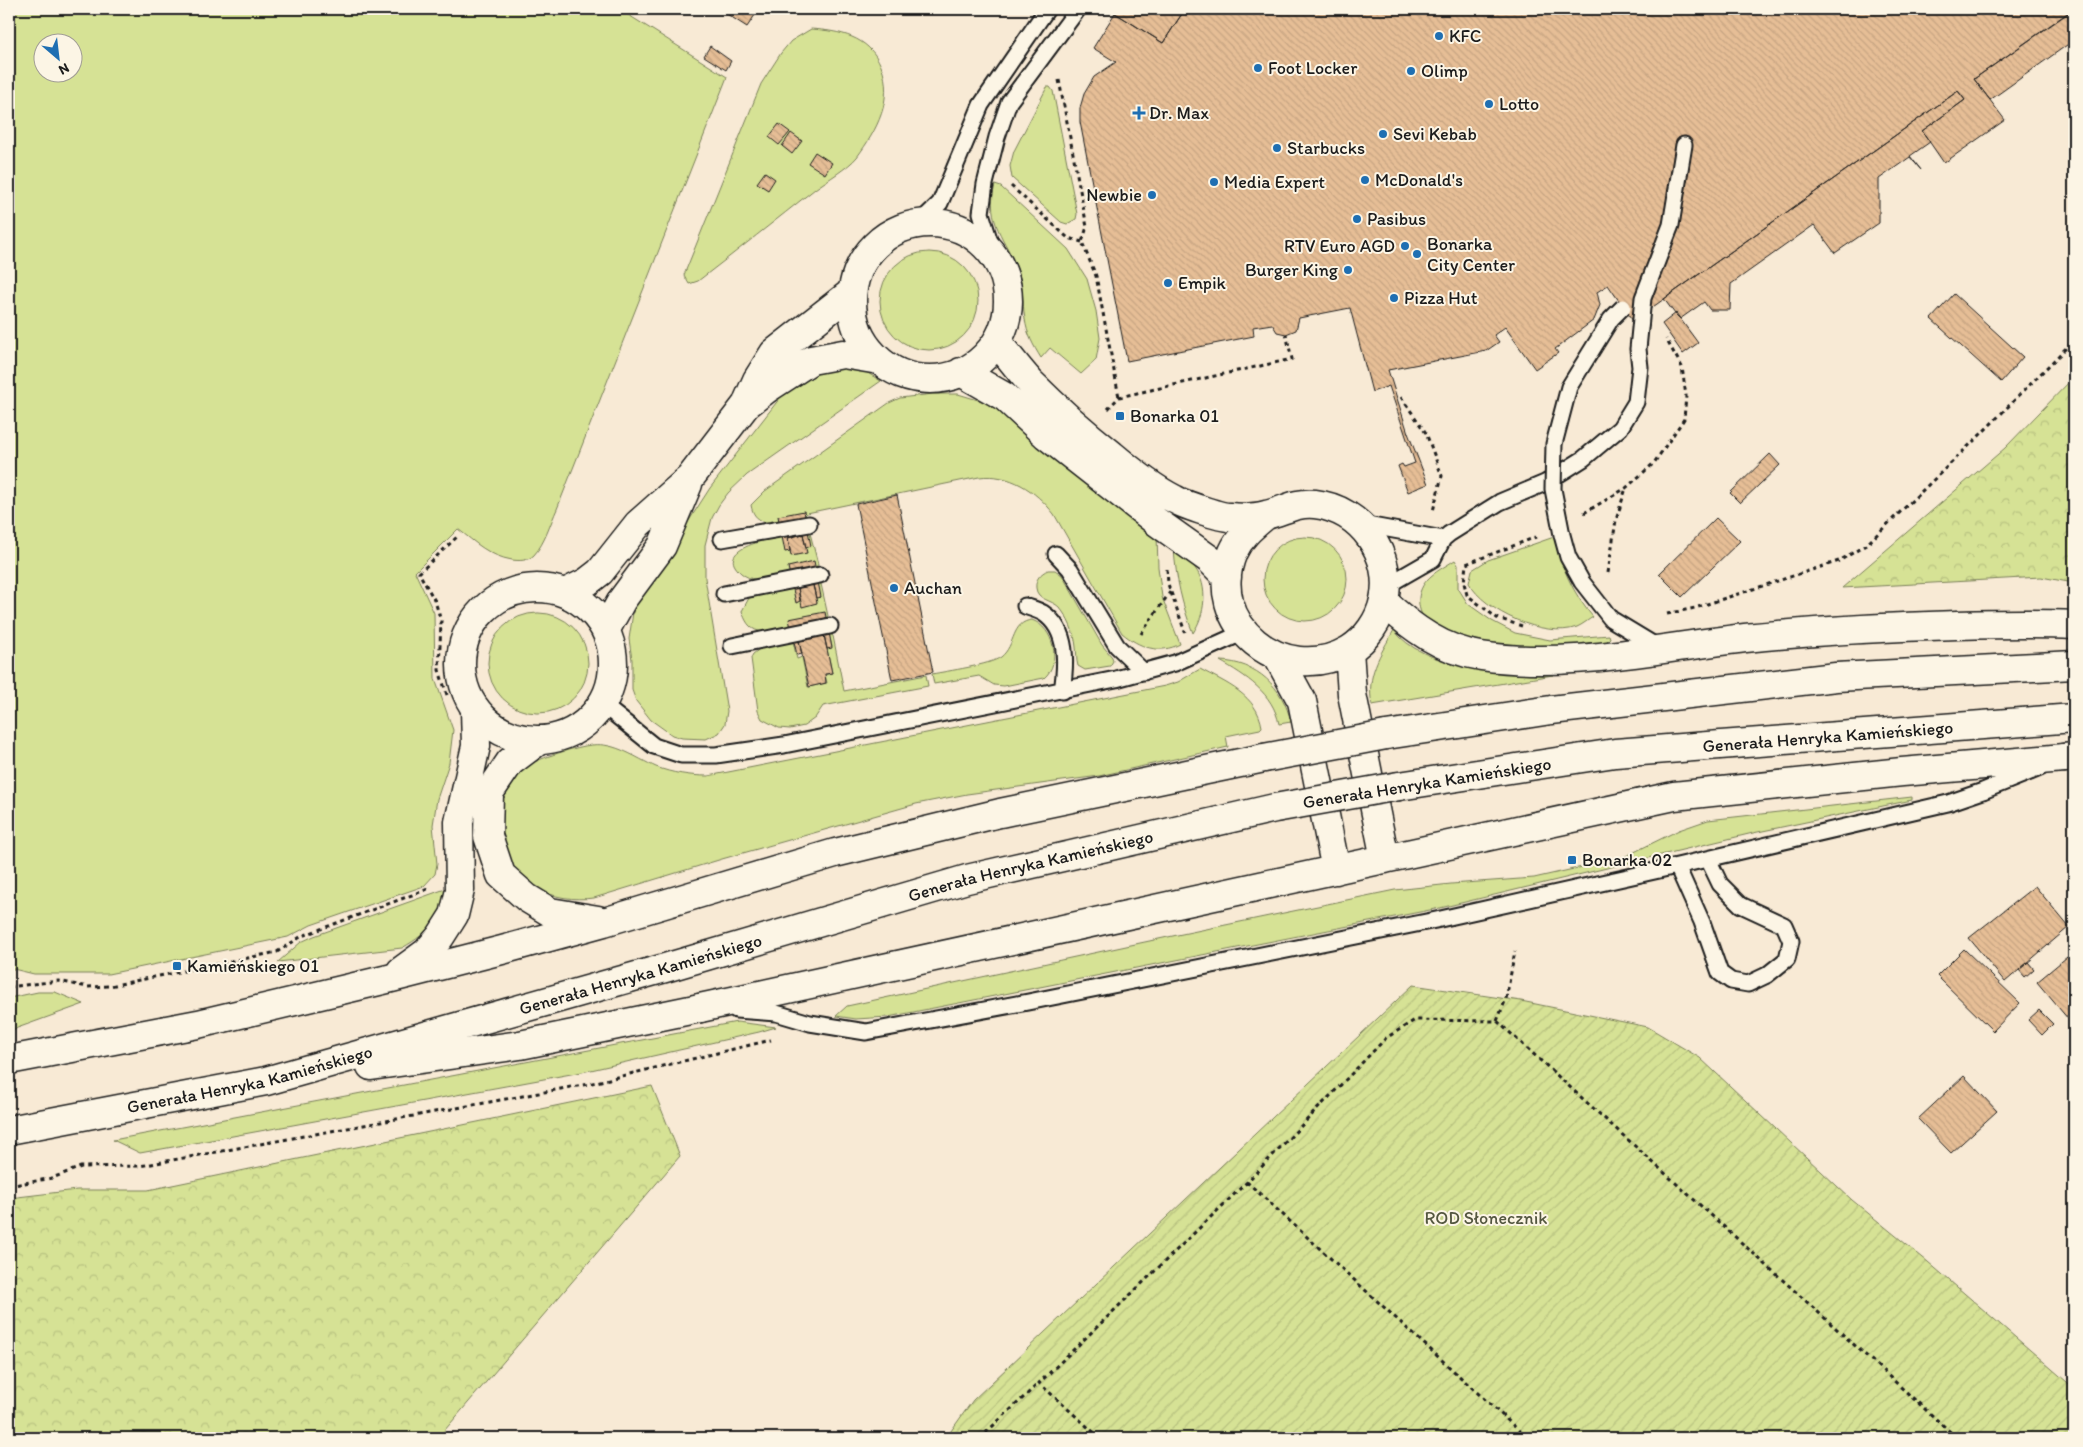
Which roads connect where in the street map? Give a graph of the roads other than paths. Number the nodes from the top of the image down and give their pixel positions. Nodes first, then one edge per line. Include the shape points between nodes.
1 (1047, 9) edge
2 (1078, 9) edge
3 (1012, 62) junction
4 (1009, 102) junction
5 (1684, 144) dead end
6 (919, 223) junction
7 (994, 255) junction
8 (852, 292) junction
9 (1623, 307) dead end
10 (996, 342) junction
11 (880, 360) junction
12 (961, 372) junction
13 (746, 405) junction
14 (690, 478) junction
15 (1266, 515) junction
16 (809, 524) dead end
17 (1360, 524) junction
18 (722, 539) dead end
19 (1443, 539) junction
20 (1056, 554) dead end
21 (820, 575) dead end
22 (1227, 577) junction
23 (565, 593) junction
24 (724, 594) dead end
25 (1385, 594) junction
26 (1025, 606) dead end
27 (2074, 625) edge
28 (830, 626) dead end
29 (606, 629) junction
30 (1244, 632) junction
31 (732, 646) dead end
32 (1661, 649) junction
33 (1349, 650) junction
34 (1278, 658) junction
35 (2074, 665) edge
36 (1144, 672) junction
37 (1062, 691) junction
38 (602, 704) junction
39 (462, 706) junction
40 (2074, 718) edge
41 (538, 741) junction
42 (2069, 757) edge
43 (1385, 859) junction
44 (1708, 859) junction
45 (1677, 866) junction
46 (1336, 870) junction
47 (604, 922) junction
48 (392, 978) junction
49 (700, 1008) junction
50 (9, 1060) edge
51 (266, 1081) junction
52 (9, 1130) edge

1 - 3 lane
2 - 4 lane
3 - 4 lane
3 - 6 lane via 981,105 940,203
4 - 7 lane via 988,171 981,212
5 - 19 lane via 1671,225 1643,298 1636,402 1620,428 1584,459 1545,483 1500,502
6 - 7 main road via 961,228
6 - 8 main road via 895,231 874,247 859,268
7 - 10 main road via 1004,275 1008,298 1006,320
8 - 11 main road via 854,318 863,341
8 - 13 main road via 774,353
9 - 32 lane, bridge via 1606,326 1569,387 1554,444 1553,489 1568,557 1582,582 1611,619
10 - 12 main road via 981,360
10 - 15 main road via 1030,382 1084,433 1132,472 1174,500 1227,518
11 - 12 main road via 893,369 925,378
11 - 13 main road via 843,354 811,360
12 - 22 main road via 1005,397 1046,435 1209,559
13 - 14 main road
14 - 23 main road via 638,524 600,572
14 - 29 main road via 662,546 622,600
15 - 17 main road via 1289,506 1315,504 1339,510
15 - 22 main road via 1247,531 1233,552
16 - 18 lane
17 - 19 lane
17 - 25 main road via 1374,542 1383,563
19 - 25 lane via 1433,559
20 - 36 lane via 1070,569 1117,646
21 - 24 lane
22 - 30 main road via 1228,596
23 - 29 main road via 595,614
23 - 39 main road via 538,587 518,590 500,597 483,610 470,626 462,646 460,668 465,690
25 - 32 main road via 1408,624 1439,644 1480,656 1537,661 1580,660
25 - 33 main road via 1377,621
26 - 37 lane via 1043,613 1058,629 1066,667
27 - 32 main road via 1887,627 1746,638
28 - 31 lane
29 - 38 main road via 613,654 612,680
30 - 34 main road via 1259,647
30 - 36 lane via 1175,663
33 - 34 main road via 1327,660 1302,662
33 - 43 main road via 1352,694
34 - 46 main road via 1302,701
35 - 47 main road, bridge via 1836,677 1551,710 1386,735 1000,813 835,853
36 - 37 lane
37 - 38 lane via 716,756 681,755 654,746
38 - 41 main road via 586,723 563,736
39 - 41 main road via 513,737
39 - 48 main road via 476,746 459,822 460,890 454,915 427,952
40 - 51 main road, Generała Henryka Kamieńskiego, bridge via 1616,753 1275,808 967,879
41 - 47 main road via 510,762 489,793 488,836 501,874 527,898 550,912
42 - 43 main road via 1674,796
42 - 44 lane via 1948,803
43 - 46 main road
44 - 45 lane
44 - 45 lane via 1720,884 1741,904 1784,925 1791,941 1787,959 1767,975 1748,984 1731,982 1720,973
45 - 49 lane via 1426,922 866,1032 757,1010
46 - 49 main road
47 - 48 main road
48 - 50 main road via 198,1024
49 - 51 main road via 520,1045
51 - 52 main road, Generała Henryka Kamieńskiego

